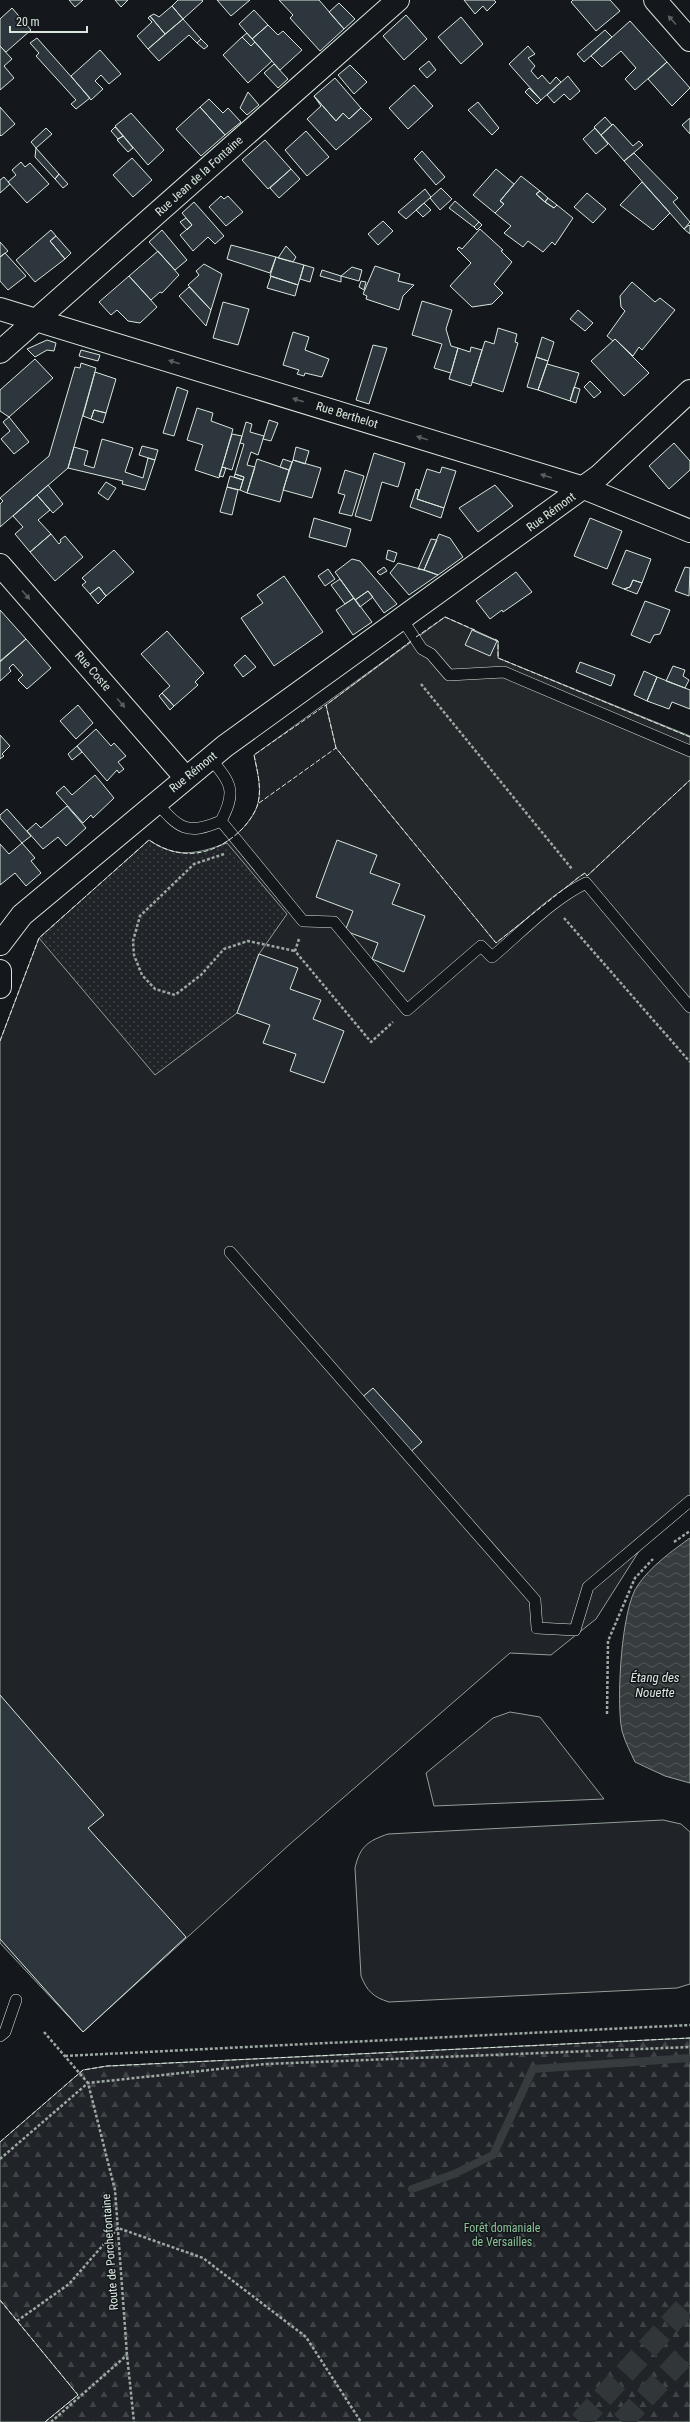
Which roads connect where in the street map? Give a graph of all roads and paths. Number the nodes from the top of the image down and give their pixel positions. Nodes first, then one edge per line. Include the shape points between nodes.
1 (398, 0) edge
2 (654, 0) edge
3 (690, 40) edge
4 (0, 309) edge
5 (38, 320) junction
6 (0, 352) edge
7 (690, 391) edge
8 (584, 488) junction
9 (690, 531) edge
10 (0, 565) edge
11 (402, 619) junction
12 (421, 684) dead end
13 (690, 751) edge
14 (210, 758) junction
15 (186, 778) junction
16 (156, 802) junction
17 (221, 821) junction
18 (240, 844) junction
19 (574, 871) dead end
20 (553, 905) junction
21 (303, 921) junction
22 (0, 944) edge
23 (295, 951) junction
24 (0, 971) edge
25 (0, 987) edge
26 (690, 1007) edge
27 (407, 1010) junction
28 (690, 1062) edge
29 (230, 1252) dead end
30 (690, 1501) edge
31 (690, 1531) edge
32 (670, 1544) dead end
33 (654, 1558) dead end
34 (607, 1714) dead end
35 (16, 2000) dead end
36 (690, 2025) edge
37 (2, 2032) edge
38 (44, 2032) dead end
39 (690, 2046) edge
40 (65, 2056) junction
41 (88, 2083) junction
42 (0, 2159) edge
43 (118, 2228) junction
44 (17, 2321) dead end
45 (127, 2354) junction
46 (52, 2422) edge
47 (134, 2422) edge
48 (361, 2422) edge

1 - 5 street, Rue Jean de la Fontaine
3 -> 2 street
4 - 5 street, Rue Berthelot
5 - 6 street, Rue Jean de la Fontaine
8 -> 5 street, Rue Berthelot
7 - 8 street, Rue Rémont
8 - 9 street, Rue Berthelot
8 - 11 street, Rue Rémont
10 -> 15 street, Rue Coste
11 - 13 lane via 422,650 431,654 449,675 504,672
11 - 14 street, Rue Rémont
12 - 19 path
14 - 15 street, Rue Rémont
14 - 17 lane via 228,779 230,786 231,798
15 - 16 street, Rue Rémont
16 - 17 lane via 175,824 190,829 204,828
16 - 22 street, Rue Rémont via 22,914
17 - 18 lane
18 - 21 lane
18 - 23 path via 218,857 194,864 140,916 133,941 134,955 142,975 154,989 175,995 202,974 224,949 248,941
20 - 26 lane via 586,884
20 - 27 lane via 492,957 481,946
20 - 28 path
21 - 23 path
21 - 27 lane via 334,922
23 - 27 path via 371,1042
24 - 25 street
29 - 30 lane via 535,1600 537,1628 575,1630 588,1587
31 - 32 path
33 - 34 path via 635,1578 608,1641
35 - 37 lane
36 - 40 path
38 - 40 path
39 - 41 path via 266,2064
40 - 41 path
41 - 42 path
41 - 43 path, Route de Porchefontaine via 115,2190
43 - 44 path via 69,2284
43 - 45 path, Route de Porchefontaine
43 - 48 path via 203,2258 306,2337
45 - 46 path
45 - 47 path, Route de Porchefontaine

